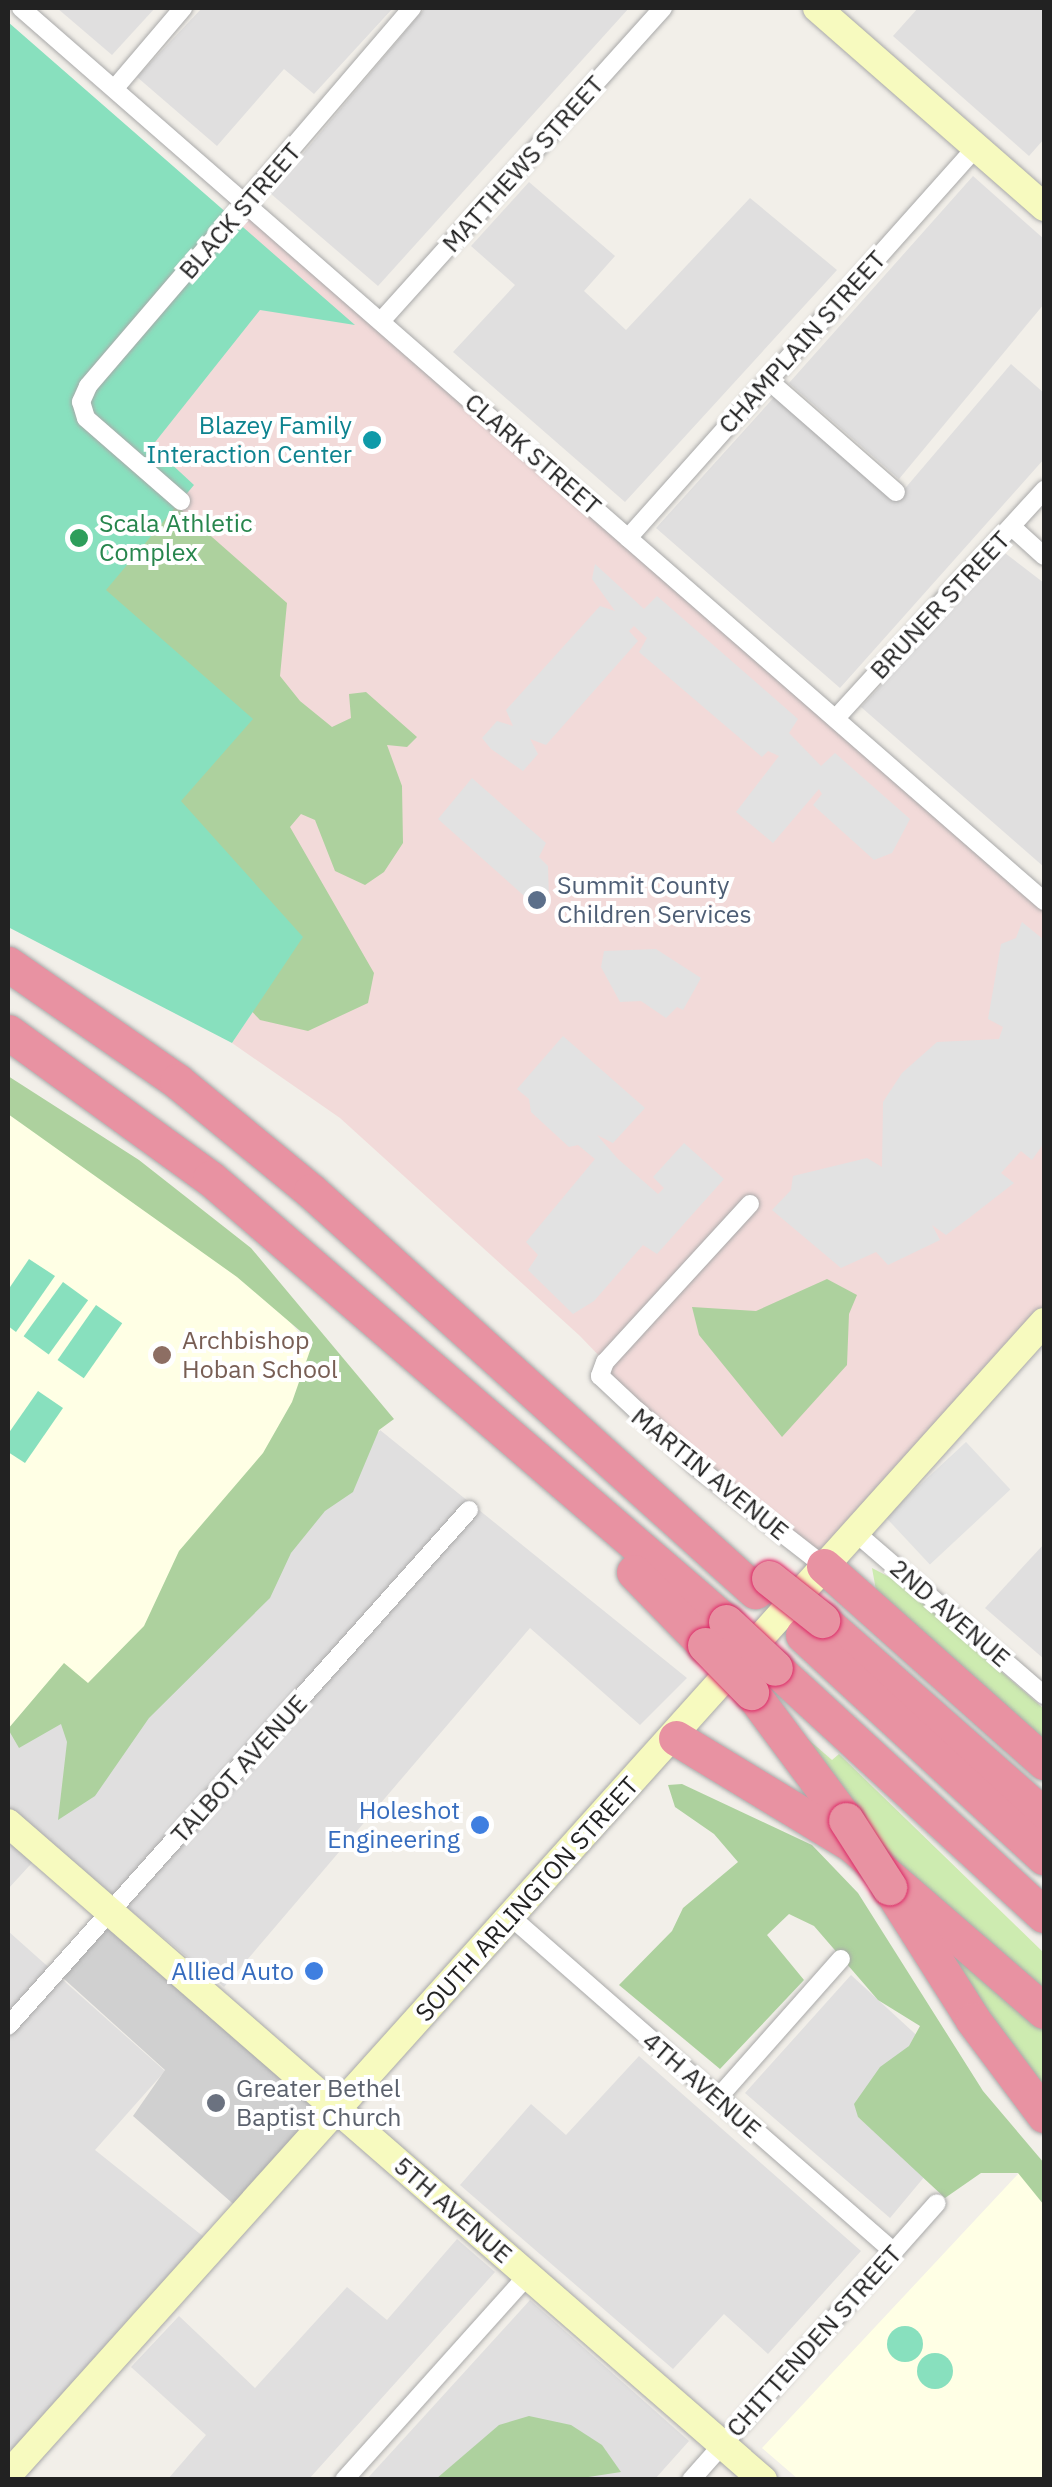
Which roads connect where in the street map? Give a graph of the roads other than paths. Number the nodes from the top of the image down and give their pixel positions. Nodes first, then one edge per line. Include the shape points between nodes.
1 (21, 8) edge
2 (183, 8) edge
3 (412, 8) edge
4 (663, 8) edge
5 (817, 8) edge
6 (116, 88) junction
7 (977, 146) junction
8 (246, 204) junction
9 (1044, 206) edge
10 (382, 320) junction
11 (768, 380) junction
12 (1044, 490) edge
13 (896, 492) dead end
14 (181, 501) dead end
15 (1012, 527) junction
16 (628, 538) junction
17 (1044, 556) edge
18 (836, 718) junction
19 (1044, 901) edge
20 (8, 964) edge
21 (8, 1032) edge
22 (750, 1204) dead end
23 (1044, 1322) edge
24 (469, 1510) dead end
25 (855, 1532) junction
26 (824, 1566) junction
27 (812, 1628) junction
28 (763, 1680) junction
29 (1044, 1695) edge
30 (676, 1738) junction
31 (1044, 1762) edge
32 (1044, 1816) edge
33 (8, 1823) edge
34 (1044, 1857) edge
35 (110, 1913) junction
36 (1044, 1915) edge
37 (511, 1917) junction
38 (841, 1959) dead end
39 (1044, 2011) edge
40 (8, 2026) edge
41 (717, 2099) junction
42 (336, 2108) junction
43 (1044, 2115) edge
44 (937, 2203) dead end
45 (894, 2252) junction
46 (528, 2274) junction
47 (722, 2444) junction
48 (8, 2475) edge
49 (344, 2480) edge
50 (691, 2480) edge
51 (763, 2480) edge

1 - 6 street, CLARK STREET
2 - 6 street
3 - 8 street, BLACK STREET
4 - 10 street, MATTHEWS STREET
5 - 7 main road
6 - 8 street, CLARK STREET
7 - 9 main road
7 - 11 street, CHAMPLAIN STREET
8 - 10 street, CLARK STREET
8 - 14 street, BLACK STREET via 88,386 82,402 86,418
10 - 16 street, CLARK STREET
11 - 13 street
11 - 16 street, CHAMPLAIN STREET
12 - 15 street, BRUNER STREET
15 - 17 street
15 - 18 street, BRUNER STREET
16 - 18 street, CLARK STREET
18 - 19 street, CLARK STREET
20 - 27 highway, bridge via 153,1063 310,1190 552,1414
21 - 28 highway, bridge via 210,1178 432,1370
22 - 26 street, MARTIN AVENUE via 605,1362 600,1376 696,1466
23 - 25 main road, SOUTH ARLINGTON STREET
24 - 35 street, TALBOT AVENUE
25 - 26 main road, SOUTH ARLINGTON STREET
25 - 29 street, 2ND AVENUE
26 - 30 main road, SOUTH ARLINGTON STREET
26 - 31 highway
27 - 32 highway
27 - 34 highway
28 - 36 highway
28 - 43 highway, bridge via 973,2020
30 - 37 main road, SOUTH ARLINGTON STREET
30 - 39 highway via 852,1844
33 - 35 main road, 5TH AVENUE
35 - 40 street, TALBOT AVENUE
35 - 42 main road, 5TH AVENUE
37 - 41 street, 4TH AVENUE
37 - 42 main road, SOUTH ARLINGTON STREET
38 - 41 street
41 - 45 street, 4TH AVENUE
42 - 46 main road, 5TH AVENUE
42 - 48 main road, SOUTH ARLINGTON STREET
44 - 45 street, CHITTENDEN STREET
45 - 47 street, CHITTENDEN STREET
46 - 47 main road, 5TH AVENUE
46 - 49 street
47 - 50 street, CHITTENDEN STREET
47 - 51 main road, 5TH AVENUE

